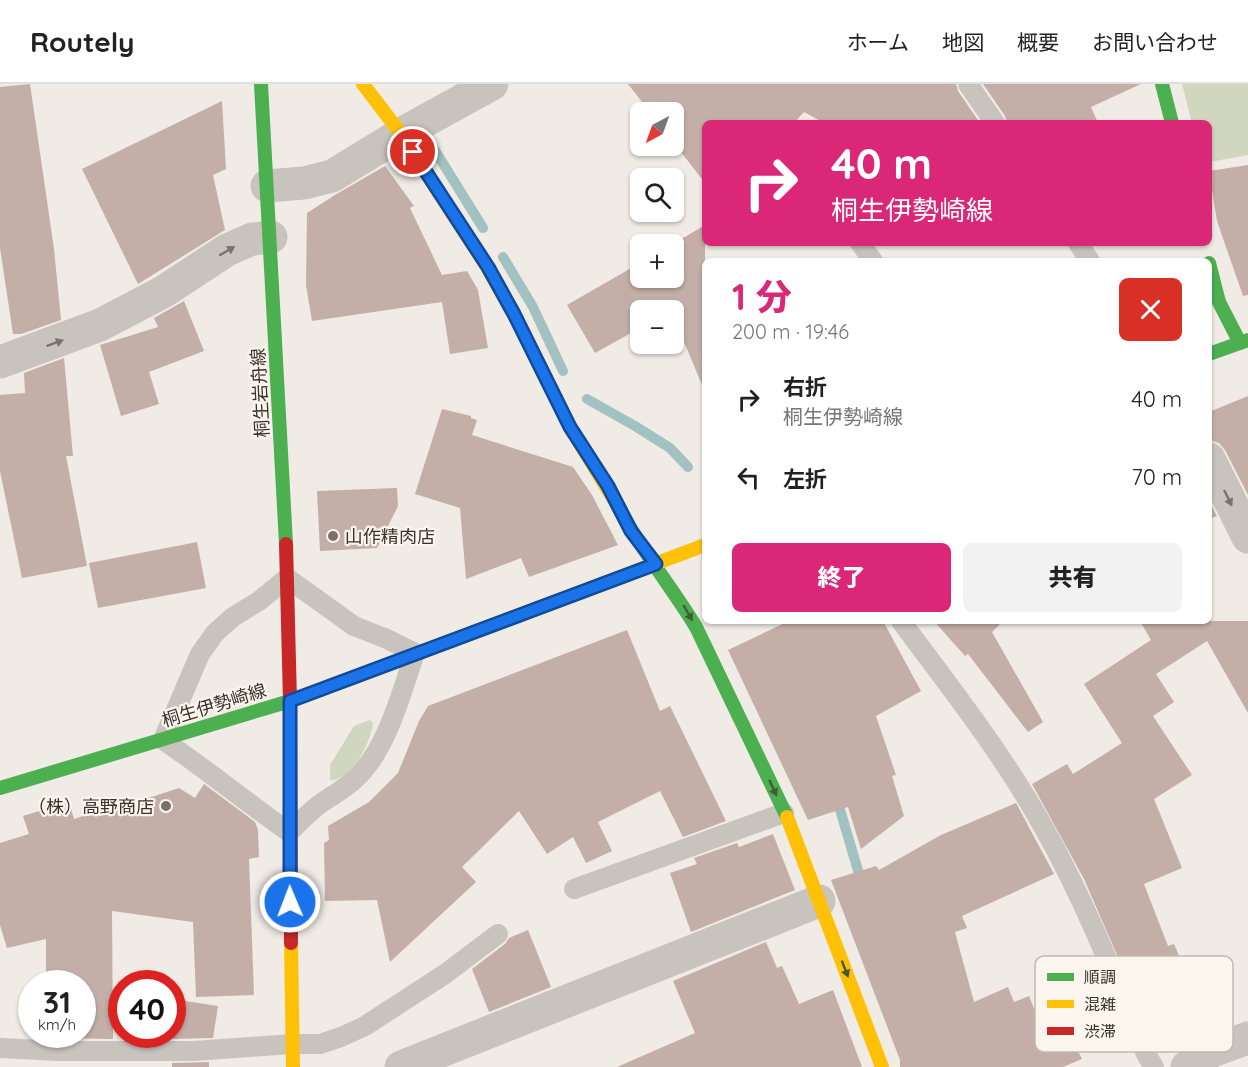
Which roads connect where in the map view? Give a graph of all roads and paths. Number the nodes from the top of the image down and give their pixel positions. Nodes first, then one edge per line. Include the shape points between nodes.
1 (261, 84) edge
2 (363, 84) edge
3 (492, 84) edge
4 (968, 84) edge
5 (1162, 84) edge
6 (993, 120) edge
7 (1172, 120) edge
8 (401, 134) junction
9 (267, 186) junction
10 (271, 237) junction
11 (1212, 275) edge
12 (1244, 342) edge
13 (1212, 353) edge
14 (0, 362) edge
15 (1212, 465) edge
16 (1248, 537) edge
17 (702, 546) edge
18 (656, 564) junction
19 (287, 578) junction
20 (902, 624) edge
21 (415, 653) junction
22 (290, 701) junction
23 (163, 740) junction
24 (0, 788) edge
25 (784, 813) junction
26 (289, 832) junction
27 (574, 889) dead end
28 (819, 901) junction
29 (498, 934) dead end
30 (1106, 956) edge
31 (1248, 1038) edge
32 (1233, 1043) edge
33 (292, 1044) junction
34 (0, 1048) edge
35 (1145, 1052) edge
36 (1210, 1052) edge
37 (292, 1067) edge
38 (401, 1067) edge
39 (882, 1067) edge
40 (1154, 1067) edge
41 (1187, 1067) edge

1 - 9 street, 桐生岩舟線
2 - 8 street
3 - 8 street
4 - 6 lane
5 - 7 street
8 - 9 street via 332,176
8 - 18 street via 488,267 570,427 631,531
9 - 10 street, 桐生岩舟線
14 -> 10 street via 100,325 163,292 227,250 252,239
10 - 19 street, 桐生岩舟線
11 - 12 street via 1219,302
12 - 13 street
15 -> 16 street
17 - 18 street, 桐生伊勢崎線
18 - 21 street, 桐生伊勢崎線
18 -> 25 street via 696,627
19 - 21 lane via 354,626
19 - 22 street, 桐生岩舟線
19 - 23 lane via 215,633 200,654
20 - 30 lane via 990,739 1046,830
21 - 22 street, 桐生伊勢崎線
21 - 26 lane via 367,767
22 - 23 street, 桐生伊勢崎線
22 - 26 street, 桐生岩舟線
23 - 24 street, 桐生伊勢崎線
23 - 26 lane
25 - 27 lane
25 - 28 street
26 - 33 street, 桐生岩舟線
28 - 38 street
28 -> 39 street
29 - 33 lane via 365,1026 320,1044
31 - 32 street
33 - 34 lane via 194,1051
33 - 37 street, 桐生岩舟線
35 - 40 lane
36 - 41 street

